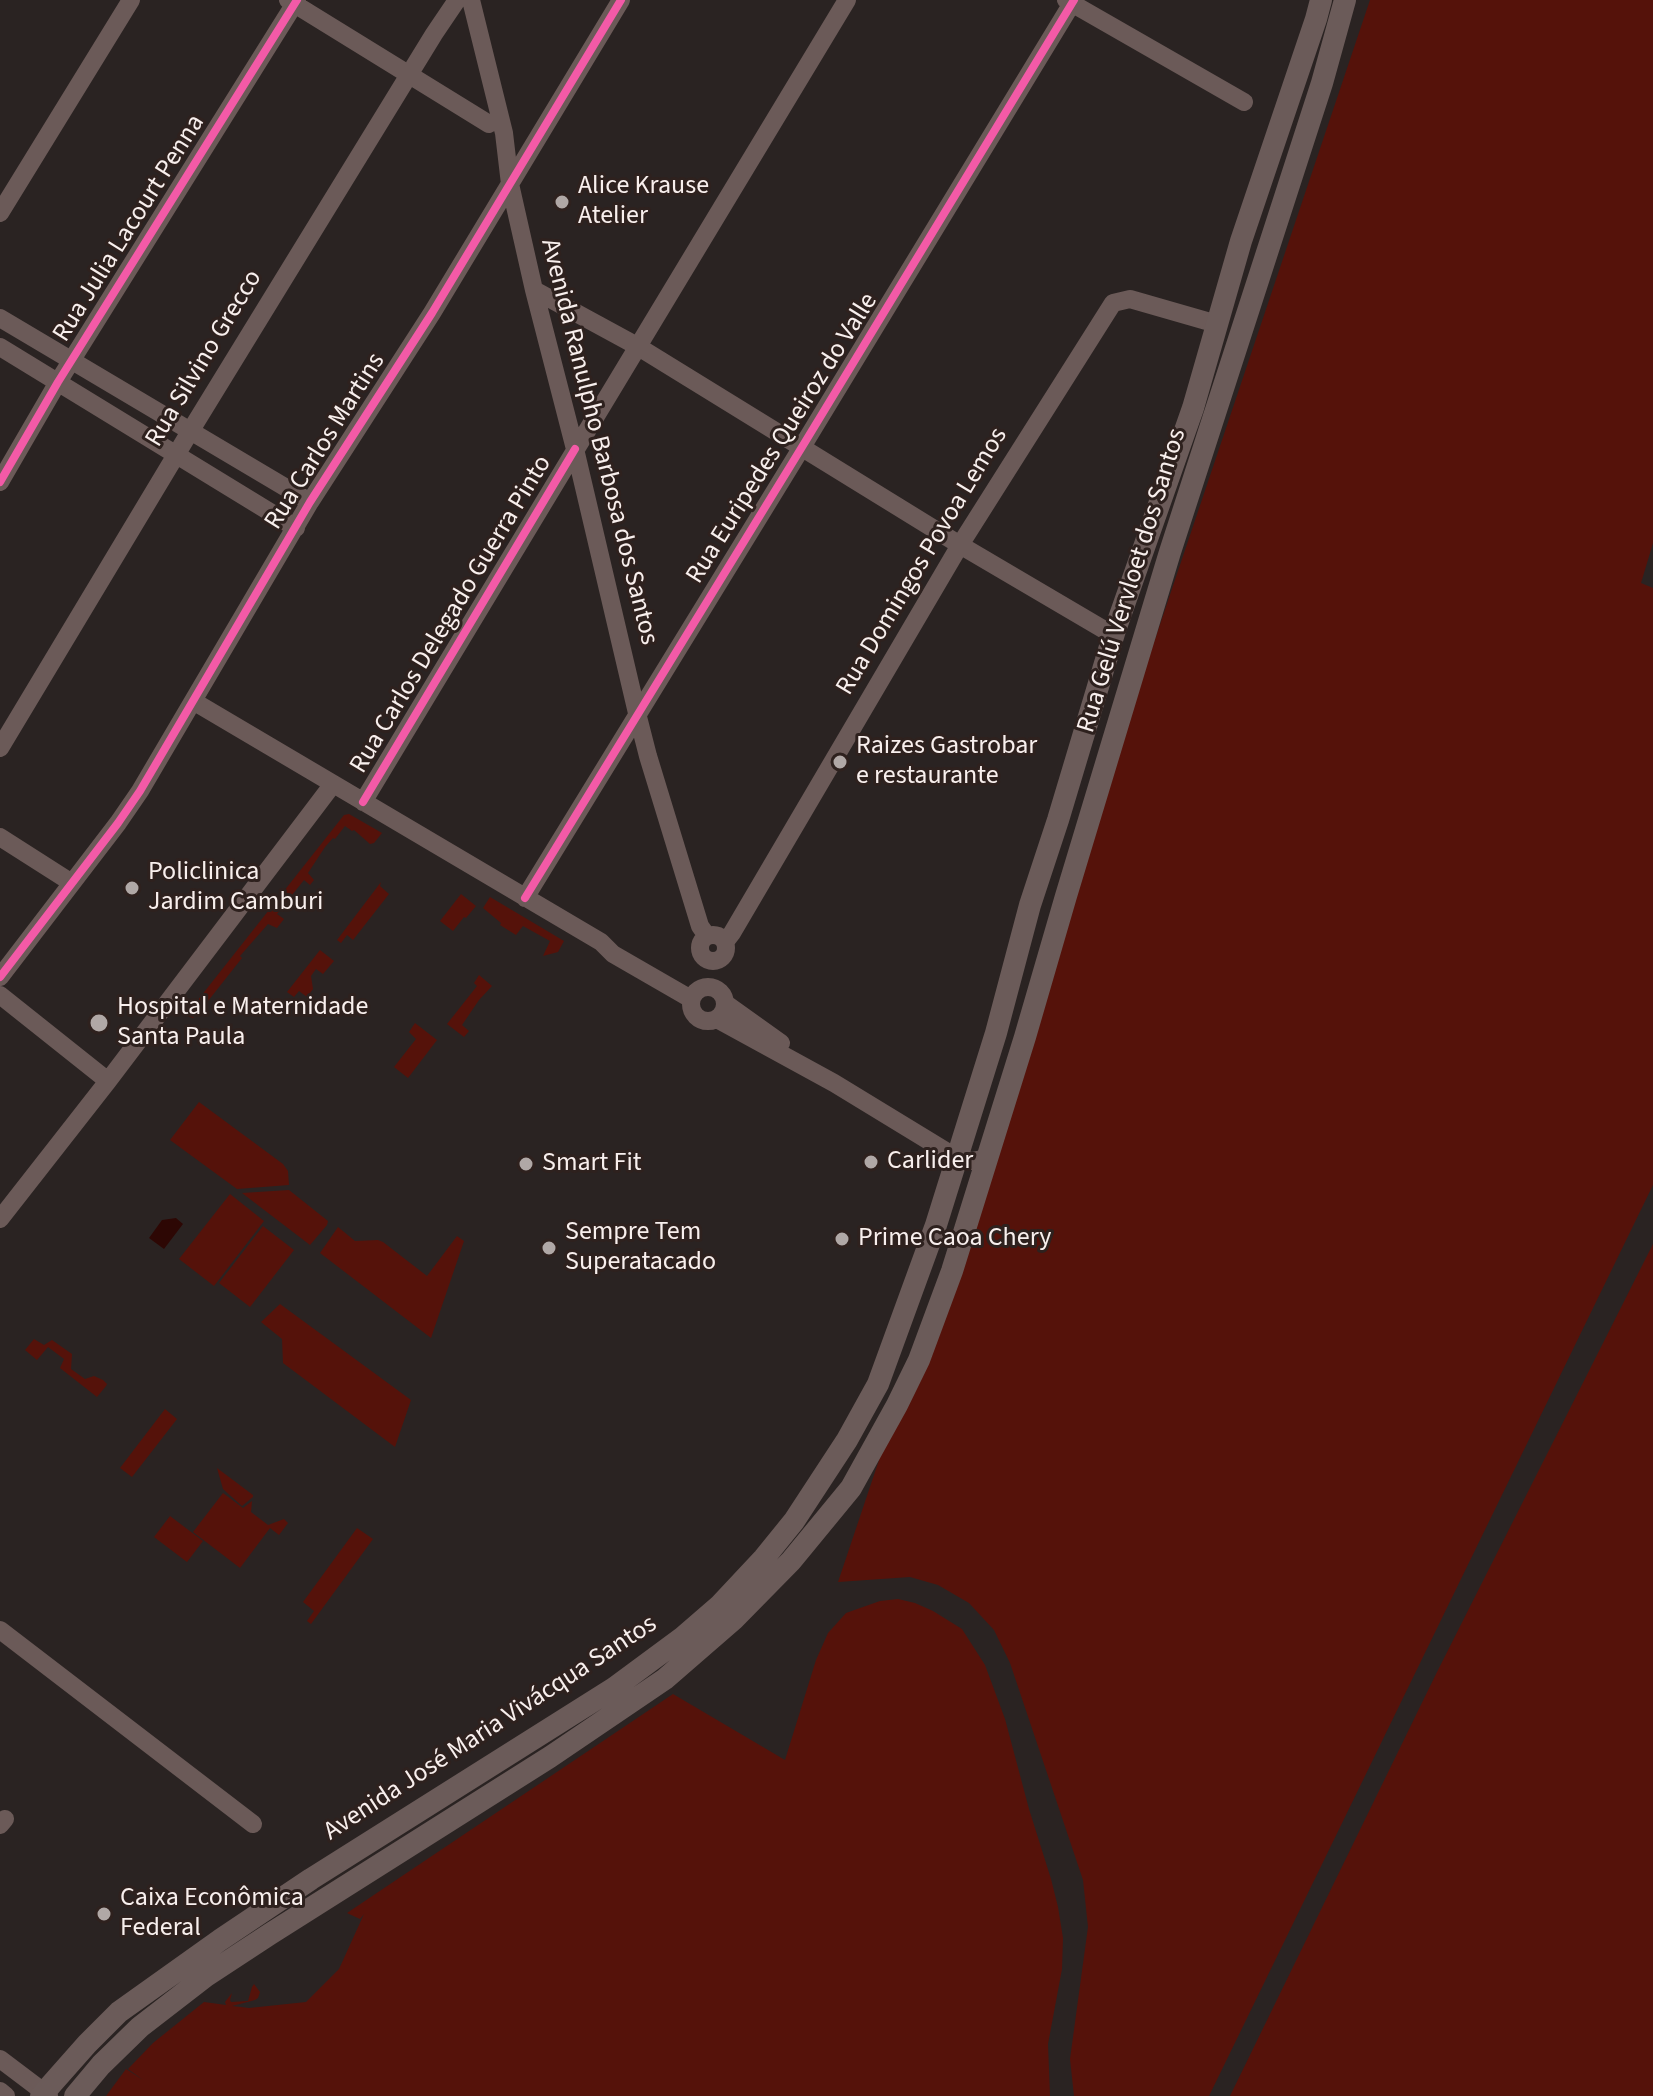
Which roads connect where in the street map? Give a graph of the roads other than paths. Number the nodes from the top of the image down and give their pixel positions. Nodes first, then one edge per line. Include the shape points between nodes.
1 (131, 0) edge
2 (457, 0) edge
3 (471, 0) edge
4 (621, 0) edge
5 (847, 0) edge
6 (1321, 0) edge
7 (1345, 0) edge
8 (293, 1) edge
9 (1070, 1) edge
10 (409, 76) junction
11 (1244, 102) dead end
12 (489, 124) dead end
13 (510, 184) junction
14 (0, 213) edge
15 (534, 290) junction
16 (0, 318) edge
17 (1217, 324) junction
18 (637, 346) junction
19 (0, 347) edge
20 (72, 360) junction
21 (58, 382) junction
22 (191, 430) junction
23 (802, 447) junction
24 (575, 449) junction
25 (177, 454) junction
26 (0, 482) edge
27 (310, 502) junction
28 (296, 528) junction
29 (960, 545) junction
30 (1113, 635) junction
31 (193, 701) junction
32 (637, 713) junction
33 (0, 748) edge
34 (333, 784) junction
35 (363, 802) junction
36 (0, 837) edge
37 (72, 883) junction
38 (525, 898) junction
39 (716, 939) junction
40 (0, 977) edge
41 (700, 992) junction
42 (0, 995) edge
43 (721, 1011) junction
44 (108, 1081) junction
45 (957, 1158) junction
46 (987, 1158) junction
47 (981, 1180) joint
48 (0, 1219) edge
49 (0, 1630) edge
50 (253, 1824) dead end
51 (0, 2059) edge
52 (0, 2091) edge
53 (45, 2095) edge
54 (6, 2096) edge
55 (75, 2096) edge

1 - 14 street
2 - 10 street, Rua Silvino Grecco
3 - 13 street, Avenida Ranulpho Barbosa dos Santos via 504,133
4 - 13 street, Rua Carlos Martins
5 - 18 street, Rua Carlos Delegado Guerra Pinto
6 - 17 main road, Rua Gelú Vervloet dos Santos
7 - 46 main road, Rua Gelú Vervloet dos Santos
8 - 10 street
8 - 20 street, Rua Julia Lacourt Penna
9 - 11 street
9 - 23 street, Rua Euripedes Queiroz do Valle
10 - 12 street
10 - 22 street, Rua Silvino Grecco
13 - 15 street, Avenida Ranulpho Barbosa dos Santos
13 - 27 street, Rua Carlos Martins
15 - 18 street
15 - 24 street, Avenida Ranulpho Barbosa dos Santos
16 - 20 street
17 - 29 street, Rua Domingos Povoa Lemos via 1130,299 1113,303
17 - 30 main road, Rua Gelú Vervloet dos Santos
18 - 23 street
18 - 24 street, Rua Carlos Delegado Guerra Pinto
19 - 21 street
20 - 21 street, Rua Julia Lacourt Penna
20 - 22 street
21 - 25 street
21 - 26 street, Rua Julia Lacourt Penna
22 - 25 street, Rua Silvino Grecco
22 - 27 street
23 - 29 street
23 - 32 street, Rua Euripedes Queiroz do Valle
24 - 32 street, Avenida Ranulpho Barbosa dos Santos
24 - 35 street, Rua Carlos Delegado Guerra Pinto
25 - 28 street
25 - 33 street, Rua Silvino Grecco
27 - 28 street, Rua Carlos Martins
28 - 31 street, Rua Carlos Martins
29 - 30 street
29 - 39 street, Rua Domingos Povoa Lemos via 740,920
30 - 45 main road, Rua Gelú Vervloet dos Santos
31 - 34 street
31 - 37 street, Rua Carlos Martins via 129,808
32 - 38 street, Rua Euripedes Queiroz do Valle
32 - 39 street, Avenida Ranulpho Barbosa dos Santos via 700,926
34 - 35 street
34 - 44 street
35 - 38 street
36 - 37 street
37 - 40 street, Rua Carlos Martins
38 - 41 street
39 - 41 street, Avenida Ranulpho Barbosa dos Santos via 701,942 700,951 712,961
41 - 43 street via 720,992
41 - 43 street via 690,1005 695,1016 706,1021
42 - 44 street
43 - 45 street
44 - 48 street
45 - 46 street
45 - 53 main road, Avenida José Maria Vivácqua Santos via 878,1384 794,1521 720,1605 614,1688 311,1879 119,2012
46 - 47 main road, Rua Gelú Vervloet dos Santos
47 - 55 main road, Avenida José Maria Vivácqua Santos via 919,1360 867,1460 851,1488 791,1561 733,1620 665,1679 607,1719 206,1976 140,2027
49 - 50 street
51 - 53 street
52 - 54 street

